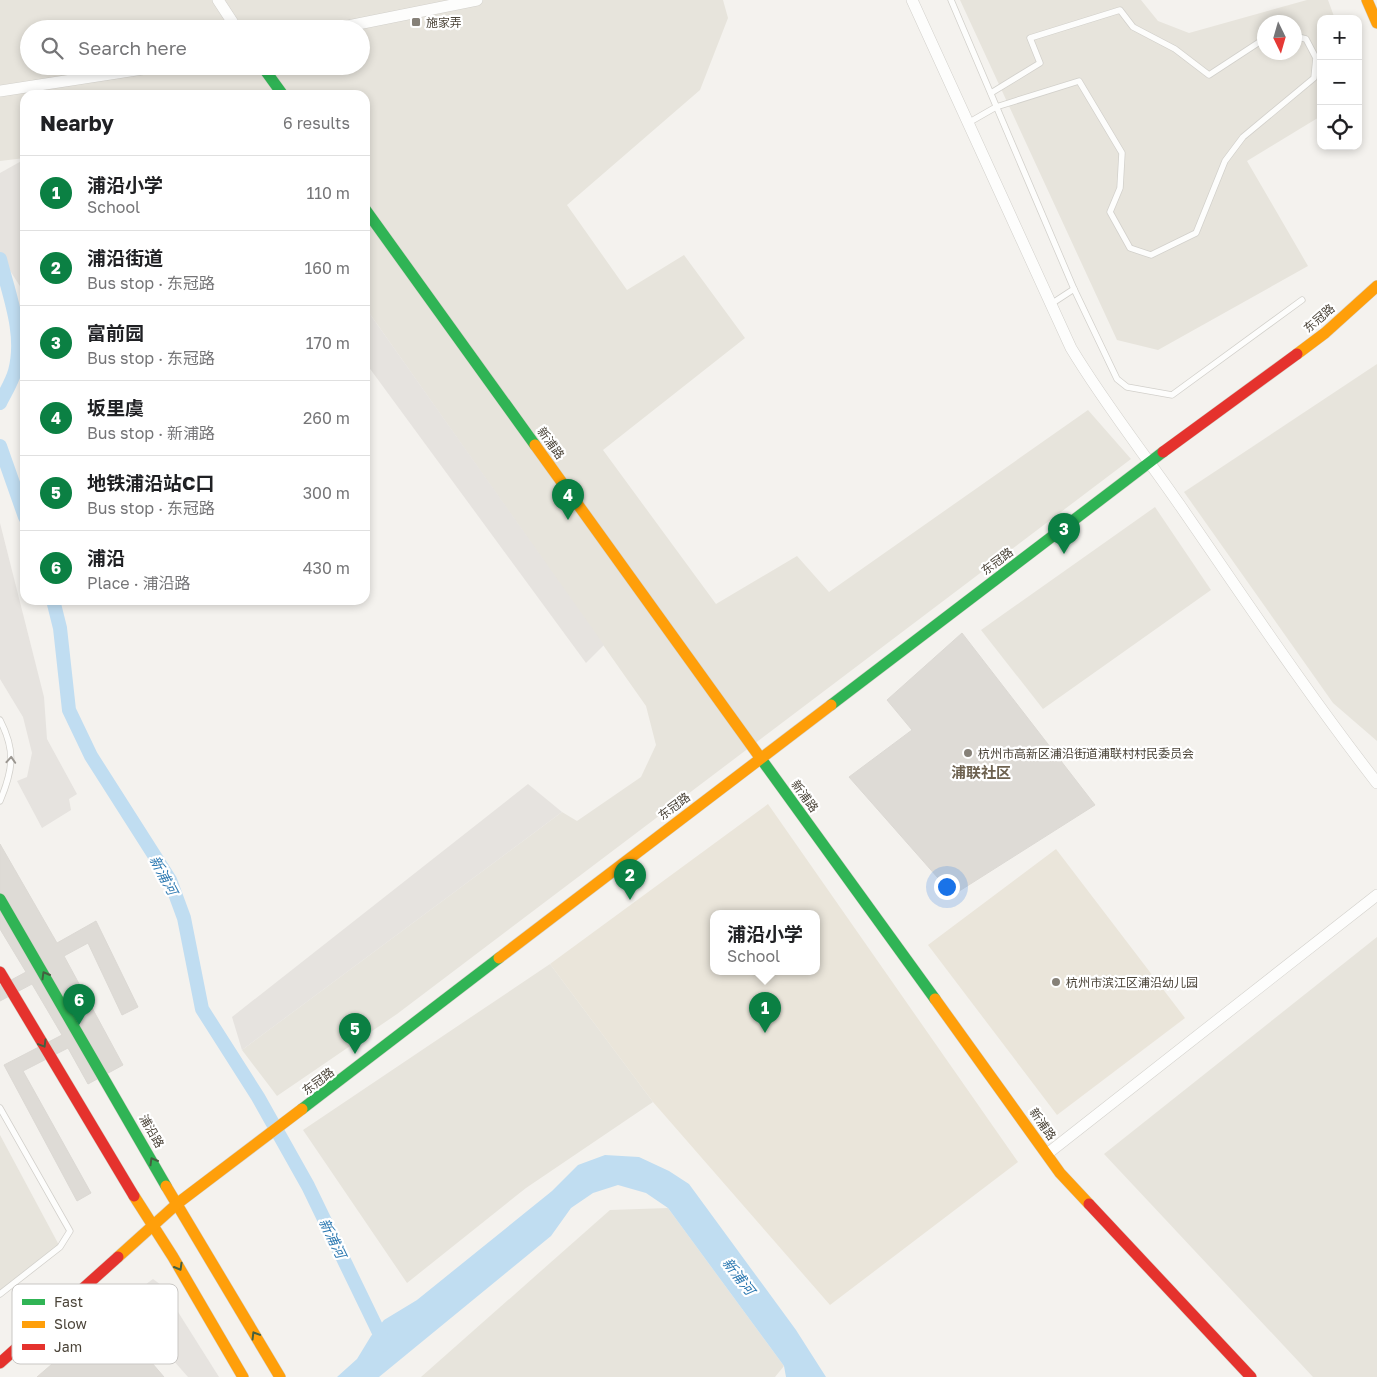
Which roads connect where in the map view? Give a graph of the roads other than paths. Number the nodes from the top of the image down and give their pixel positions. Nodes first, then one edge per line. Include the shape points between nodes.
1 (218, 0) edge
2 (477, 0) edge
3 (912, 0) edge
4 (951, 0) edge
5 (1367, 0) edge
6 (441, 4) edge
7 (231, 20) edge
8 (370, 20) edge
9 (1377, 24) edge
10 (1302, 38) edge
11 (1257, 44) edge
12 (104, 75) edge
13 (269, 75) edge
14 (279, 90) edge
15 (0, 91) edge
16 (990, 93) junction
17 (996, 107) junction
18 (968, 123) junction
19 (370, 216) edge
20 (1377, 286) edge
21 (1074, 290) junction
22 (1302, 300) dead end
23 (1051, 304) junction
24 (1150, 462) junction
25 (0, 720) edge
26 (760, 758) junction
27 (1377, 783) edge
28 (0, 801) edge
29 (1377, 895) edge
30 (0, 898) edge
31 (0, 972) edge
32 (0, 1108) edge
33 (1047, 1154) junction
34 (178, 1203) junction
35 (152, 1226) junction
36 (13, 1284) edge
37 (88, 1284) edge
38 (12, 1285) edge
39 (0, 1294) edge
40 (12, 1352) edge
41 (0, 1363) edge
42 (243, 1377) edge
43 (280, 1377) edge
44 (1251, 1377) edge

1 - 7 street
2 - 6 street
3 - 18 street
4 - 16 lane
5 - 9 main road
6 - 8 street
10 - 17 lane via 1306,39 1316,58 1314,78 1243,137 1225,160 1196,233 1151,256 1130,248 1110,212 1120,188 1122,153 1079,81
11 - 16 lane via 1209,75 1175,49 1133,27 1120,10 1030,38 1040,63
12 - 15 street
13 - 14 main road
16 - 17 lane
17 - 18 lane
17 - 21 lane
18 - 23 street
19 - 26 main road, 新浦路
20 - 24 main road, 东冠路 via 1325,333
21 - 22 lane via 1117,379 1127,387 1172,395
21 - 23 lane
23 - 24 street via 1071,348 1099,395
24 - 26 main road, 东冠路
24 - 27 street via 1323,713
28 -> 25 lane via 8,783 12,758 9,738
26 - 33 main road, 新浦路
26 - 34 main road, 东冠路
29 - 33 street
34 -> 30 main road, 浦沿路
31 -> 35 main road
32 - 36 lane via 70,1231 60,1247
33 - 44 main road, 新浦路 via 1060,1172
34 - 35 main road, 东冠路
43 -> 34 main road, 浦沿路
35 - 37 main road, 东冠路
35 -> 42 main road
38 - 39 lane
40 - 41 main road, 东冠路

